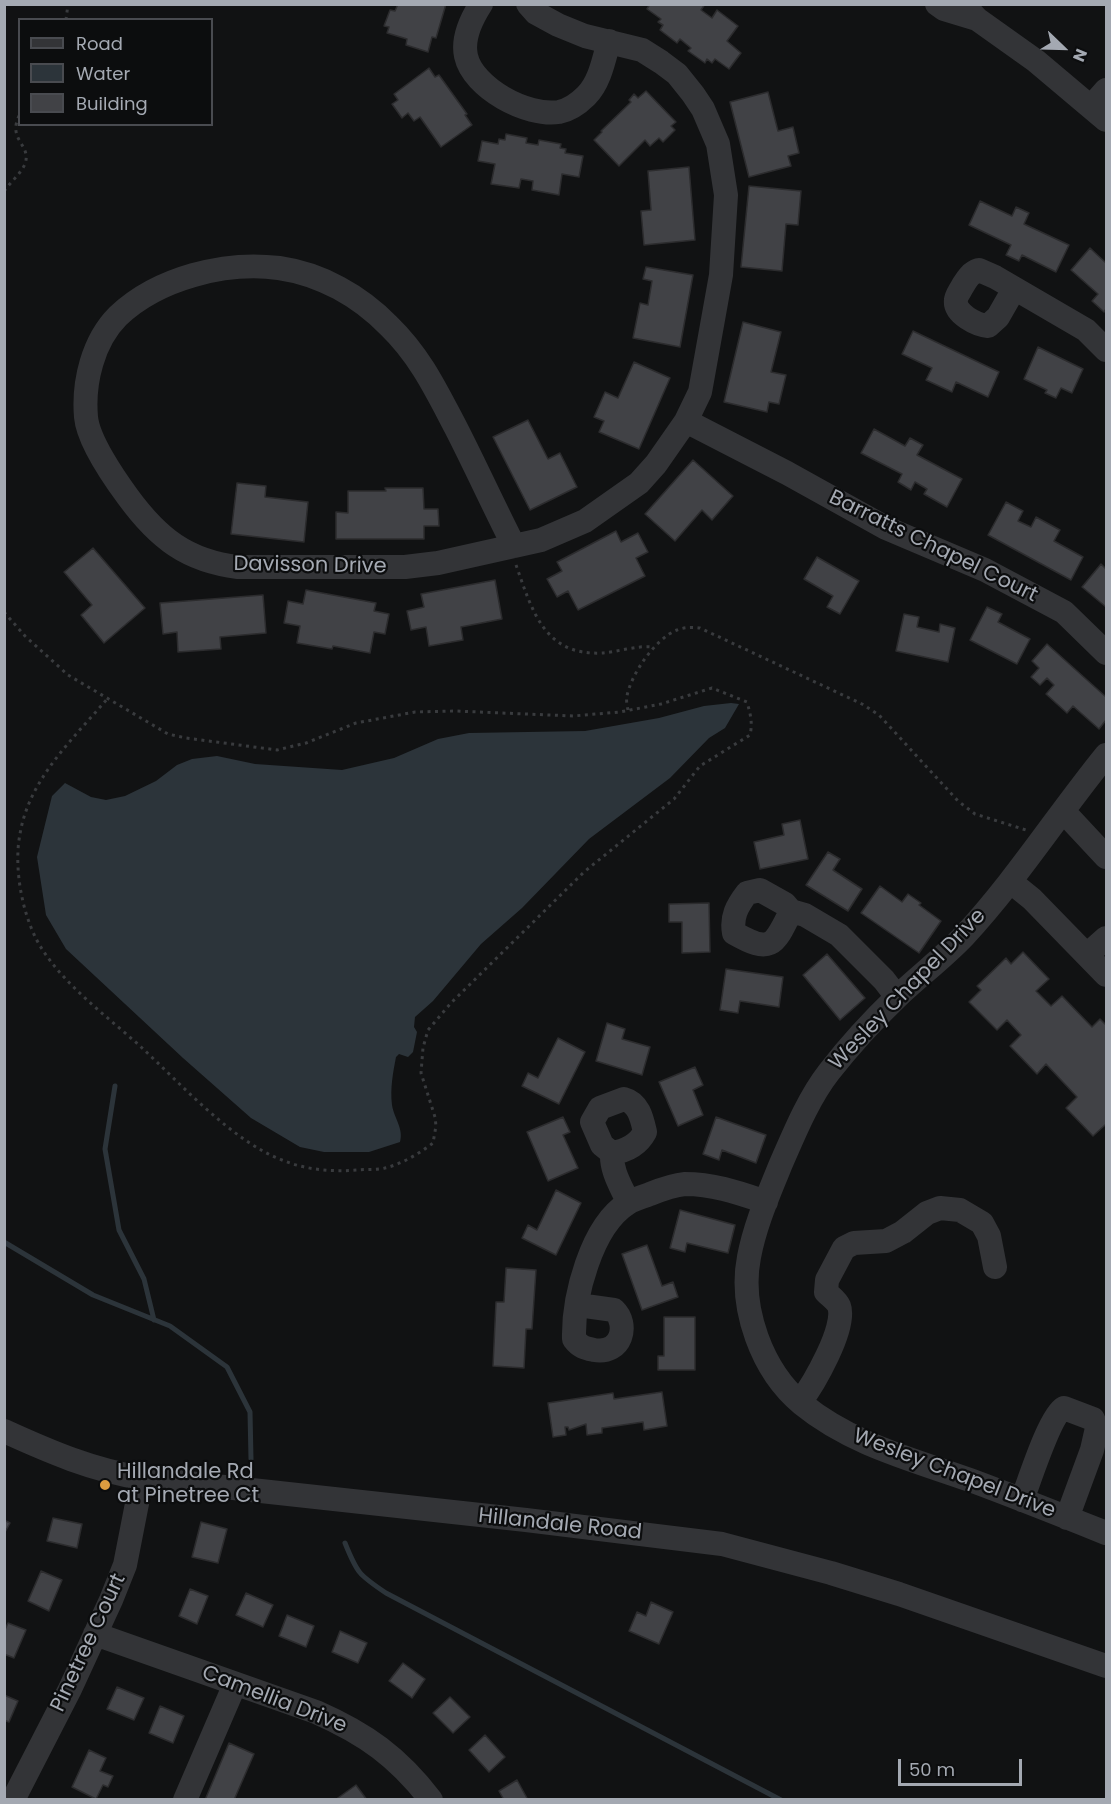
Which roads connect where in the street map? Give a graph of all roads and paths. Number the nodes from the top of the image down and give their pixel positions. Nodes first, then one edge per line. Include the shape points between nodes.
1 (481, 4) edge
2 (528, 4) edge
3 (936, 4) edge
4 (970, 12) edge
5 (609, 41) junction
6 (1101, 106) edge
7 (18, 118) edge
8 (4, 190) edge
9 (1014, 289) dead end
10 (1107, 350) edge
11 (686, 421) junction
12 (514, 546) junction
13 (4, 612) edge
14 (653, 647) junction
15 (1107, 654) edge
16 (108, 698) junction
17 (628, 710) junction
18 (1107, 755) edge
19 (1064, 812) junction
20 (1026, 830) dead end
21 (1107, 857) edge
22 (1011, 882) junction
23 (791, 911) dead end
24 (1107, 938) edge
25 (1088, 954) junction
26 (1107, 975) edge
27 (897, 997) junction
28 (612, 1153) dead end
29 (628, 1202) junction
30 (766, 1202) junction
31 (995, 1268) dead end
32 (578, 1305) dead end
33 (800, 1402) junction
34 (4, 1431) edge
35 (142, 1478) junction
36 (1022, 1500) junction
37 (1067, 1518) junction
38 (1107, 1533) edge
39 (94, 1634) junction
40 (1107, 1666) edge
41 (235, 1684) junction
42 (13, 1800) edge
43 (185, 1800) edge
44 (431, 1800) edge

1 - 5 street via 472,18 466,56 482,83 496,95 519,105 558,112 576,104 596,81
2 - 5 street, Davisson Drive via 558,25
3 - 4 street via 944,9
4 - 6 street
5 - 11 street, Davisson Drive via 642,50 676,74 703,108 718,144 726,195 721,275 700,392
7 - 8 path via 15,132 26,159
9 - 10 street via 1086,330
11 - 12 street, Davisson Drive via 657,464 615,501 558,534
11 - 15 street, Barratts Chapel Court via 886,528 985,570 1064,612
12 - 12 street, Davisson Drive via 426,370 391,327 341,288 281,268 228,267 184,277 140,299 117,317 102,337 87,381 86,418 96,445 145,520 185,552 238,567 362,568 438,563
12 - 14 path via 528,600 545,632 556,643 579,652 598,653
13 - 16 path via 69,675
14 - 17 path via 627,697
14 - 20 path via 675,630 700,628 862,704 879,715 958,801 975,814
16 - 17 path via 168,734 277,750 356,723 415,712 573,716
16 - 17 path via 49,767 32,796 19,834 18,868 25,910 43,951 78,990 222,1122 281,1160 311,1169 344,1171 385,1168 433,1143 435,1117 421,1073 428,1030 584,872 674,799 700,766 750,735 752,726 747,702 712,688
18 - 19 street, Wesley Chapel Drive
19 - 21 street
19 - 22 street, Wesley Chapel Drive via 1039,840
22 - 25 street
22 - 27 street, Wesley Chapel Drive via 943,957
23 - 27 street via 839,935
24 - 25 street
25 - 26 street
27 - 30 street, Wesley Chapel Drive via 828,1074 793,1136
28 - 29 street via 611,1163
29 - 30 street via 683,1184 711,1186
29 - 32 street via 602,1231 591,1253
30 - 33 street, Wesley Chapel Drive via 749,1259 747,1291 762,1350 777,1376
31 - 33 street via 989,1236 982,1223 960,1210 940,1208 886,1241 855,1243 844,1248 827,1280 826,1292 839,1306 839,1321 826,1359
33 - 36 street, Wesley Chapel Drive via 831,1425 881,1450
34 - 35 street, Hillandale Road via 82,1465
35 - 39 street, Pinetree Court via 125,1565
35 - 40 street, Hillandale Road via 722,1544 899,1594
36 - 37 street, Wesley Chapel Drive
36 - 37 street via 1058,1411 1064,1408 1093,1419 1097,1428 1092,1450
37 - 38 street, Wesley Chapel Drive
39 - 41 street, Camellia Drive
39 - 42 street, Pinetree Court
41 - 43 street
41 - 44 street, Camellia Drive via 316,1712 371,1740 403,1767

